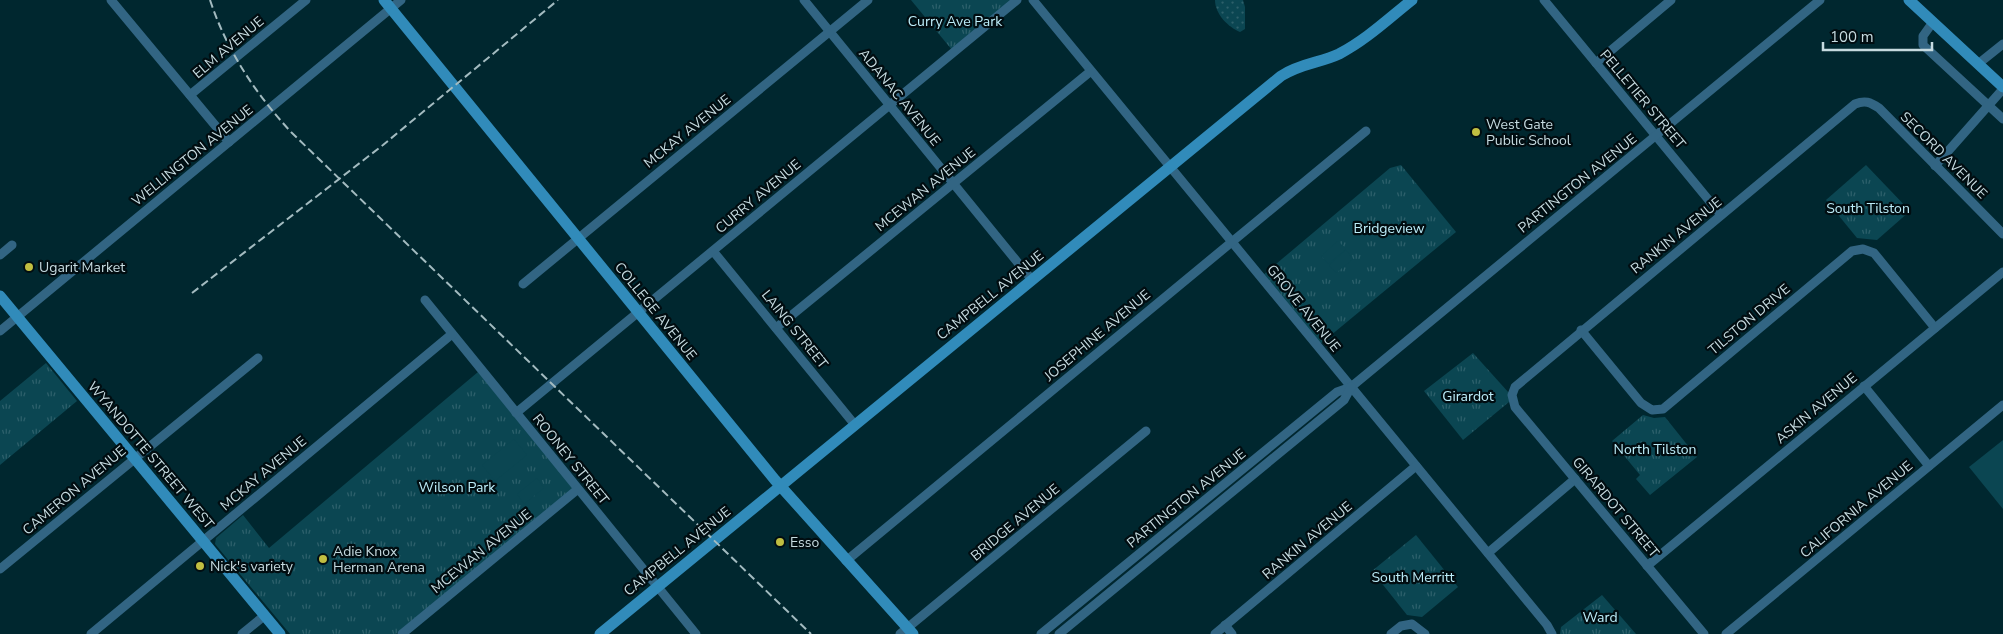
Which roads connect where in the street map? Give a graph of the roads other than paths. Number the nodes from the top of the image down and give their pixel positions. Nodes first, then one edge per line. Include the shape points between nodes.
1 (111, 0) edge
2 (306, 0) edge
3 (401, 0) edge
4 (804, 0) edge
5 (868, 0) edge
6 (1017, 0) edge
7 (1032, 0) edge
8 (1544, 0) edge
9 (1671, 0) edge
10 (1820, 0) edge
11 (1909, 0) edge
12 (1407, 1) edge
13 (387, 4) edge
14 (1933, 22) junction
15 (829, 32) junction
16 (2003, 44) edge
17 (1596, 63) junction
18 (1978, 64) junction
19 (1091, 71) junction
20 (2003, 88) edge
21 (190, 95) junction
22 (1863, 101) joint
23 (889, 105) junction
24 (1988, 105) junction
25 (2003, 119) edge
26 (1366, 131) dead end
27 (1655, 135) junction
28 (229, 142) junction
29 (1935, 166) junction
30 (1170, 167) junction
31 (953, 183) junction
32 (1722, 215) junction
33 (2003, 234) edge
34 (578, 239) junction
35 (1232, 242) junction
36 (12, 245) dead end
37 (713, 251) junction
38 (0, 255) edge
39 (2003, 272) edge
40 (1032, 280) junction
41 (523, 284) dead end
42 (0, 296) edge
43 (425, 300) dead end
44 (638, 313) junction
45 (17, 317) junction
46 (776, 328) junction
47 (1935, 328) junction
48 (1581, 330) junction
49 (0, 331) edge
50 (452, 334) junction
51 (258, 358) dead end
52 (1351, 386) junction
53 (1864, 386) junction
54 (1512, 395) joint
55 (2003, 405) edge
56 (516, 413) junction
57 (855, 425) junction
58 (1146, 431) dead end
59 (134, 458) junction
60 (1416, 466) junction
61 (1929, 466) junction
62 (1575, 479) junction
63 (780, 486) junction
64 (578, 489) junction
65 (203, 541) junction
66 (1488, 553) junction
67 (846, 561) junction
68 (1647, 566) junction
69 (0, 569) edge
70 (658, 587) junction
71 (264, 616) junction
72 (1225, 625) junction
73 (907, 632) edge
74 (91, 634) edge
75 (242, 634) edge
76 (280, 634) edge
77 (402, 634) edge
78 (600, 634) edge
79 (696, 634) edge
80 (1041, 634) edge
81 (1059, 634) edge
82 (1214, 634) edge
83 (1232, 634) edge
84 (1391, 634) edge
85 (1425, 634) edge
86 (1552, 634) edge
87 (1704, 634) edge
88 (1726, 634) edge

1 - 21 street
2 - 21 street, ELM AVENUE
3 - 13 street, WELLINGTON AVENUE
4 - 15 street, ADANAC AVENUE
5 - 15 street, MCKAY AVENUE
6 - 23 street, CURRY AVENUE
7 - 19 street, GROVE AVENUE
8 - 17 street, PELLETIER STREET
9 - 17 street
10 - 27 street, PARTINGTON AVENUE
11 - 14 street
12 - 30 street, CAMPBELL AVENUE via 1359,43 1336,55 1296,66 1281,76
13 - 28 street, WELLINGTON AVENUE
13 - 34 street, COLLEGE AVENUE
14 - 18 street
14 - 24 street via 1923,36 1923,45
15 - 23 street, ADANAC AVENUE
15 - 34 street, MCKAY AVENUE
16 - 18 street
17 - 27 street, PELLETIER STREET
18 - 20 street
19 - 30 street, GROVE AVENUE
19 - 31 street, MCEWAN AVENUE
20 - 24 street
21 - 28 street
22 - 29 street, SECORD AVENUE via 1879,108
22 - 32 street, RANKIN AVENUE via 1855,104
23 - 31 street, ADANAC AVENUE
23 - 37 street, CURRY AVENUE
24 - 25 street
24 - 29 street
26 - 35 street, JOSEPHINE AVENUE
27 - 32 street, PELLETIER STREET
27 - 52 street, PARTINGTON AVENUE
28 - 45 street, WELLINGTON AVENUE
29 - 33 street, SECORD AVENUE
30 - 35 street, GROVE AVENUE
30 - 40 street, CAMPBELL AVENUE
31 - 40 street, ADANAC AVENUE
31 - 46 street, MCEWAN AVENUE
32 - 48 street, RANKIN AVENUE
34 - 41 street, MCKAY AVENUE
34 - 44 street, COLLEGE AVENUE
35 - 52 street, GROVE AVENUE
35 - 67 street, JOSEPHINE AVENUE
36 - 38 street
37 - 44 street, CURRY AVENUE
37 - 46 street, LAING STREET
39 - 47 street, ASKIN AVENUE
40 - 57 street, CAMPBELL AVENUE
42 - 45 street, WYANDOTTE STREET WEST
43 - 50 street, ROONEY STREET
44 - 56 street, CURRY AVENUE
44 - 63 street, COLLEGE AVENUE
45 - 49 street, WELLINGTON AVENUE
45 - 59 street, WYANDOTTE STREET WEST
46 - 57 street, LAING STREET
47 - 48 street, TILSTON DRIVE via 1874,253 1863,249 1852,252 1663,409 1652,410 1641,403
47 - 53 street, ASKIN AVENUE
48 - 54 street, RANKIN AVENUE via 1520,381
50 - 56 street, ROONEY STREET
50 - 65 street, MCKAY AVENUE
51 - 59 street, CAMERON AVENUE
52 - 60 street, GROVE AVENUE
52 - 80 street, PARTINGTON AVENUE via 1337,392
52 - 81 street, PARTINGTON AVENUE via 1344,400
53 - 61 street
53 - 68 street, ASKIN AVENUE
54 - 62 street, GIRARDOT STREET via 1515,407
55 - 61 street, CALIFORNIA AVENUE
56 - 64 street, ROONEY STREET
57 - 63 street, CAMPBELL AVENUE
58 - 73 street, BRIDGE AVENUE
59 - 65 street, WYANDOTTE STREET WEST
59 - 69 street, CAMERON AVENUE
60 - 66 street, GROVE AVENUE
60 - 72 street, RANKIN AVENUE
61 - 88 street, CALIFORNIA AVENUE
62 - 66 street
62 - 68 street, GIRARDOT STREET
63 - 67 street, COLLEGE AVENUE
63 - 70 street, CAMPBELL AVENUE
64 - 70 street, ROONEY STREET
64 - 77 street, MCEWAN AVENUE
65 - 71 street, WYANDOTTE STREET WEST
65 - 74 street, MCKAY AVENUE
66 - 86 street, GROVE AVENUE
67 - 73 street, COLLEGE AVENUE
68 - 87 street, GIRARDOT STREET
70 - 78 street, CAMPBELL AVENUE
70 - 79 street, ROONEY STREET
71 - 75 street
71 - 76 street, WYANDOTTE STREET WEST
72 - 82 street, RANKIN AVENUE
72 - 83 street
84 - 85 street via 1412,624

